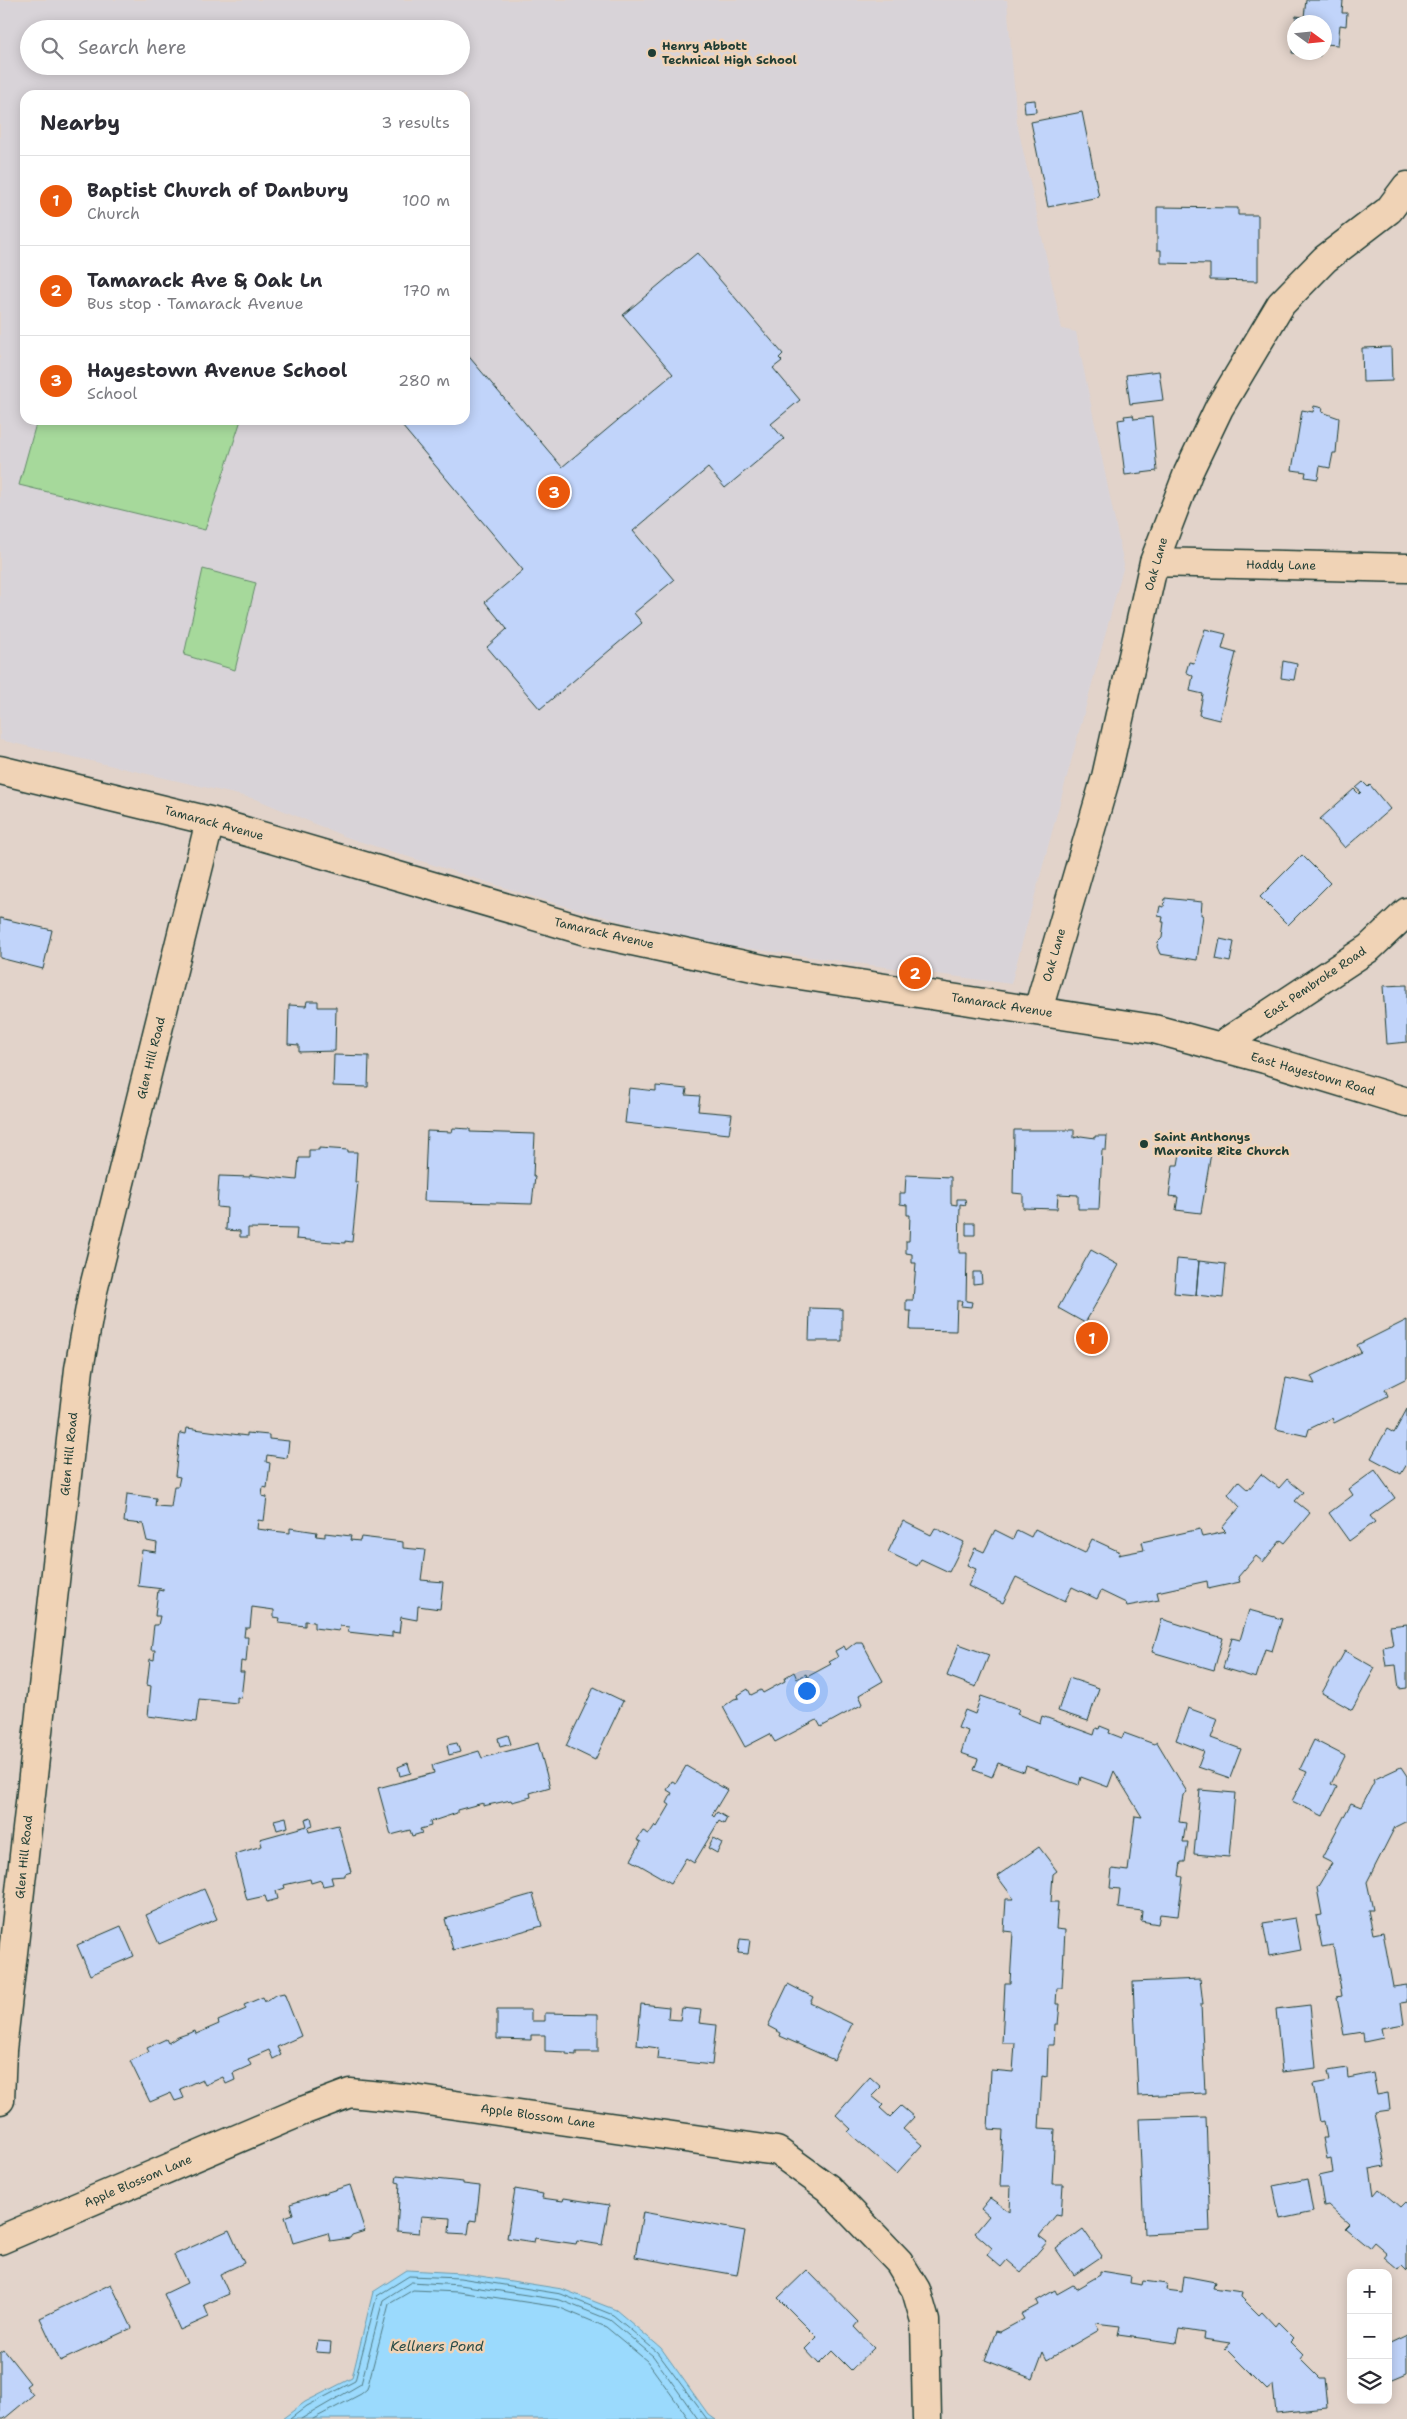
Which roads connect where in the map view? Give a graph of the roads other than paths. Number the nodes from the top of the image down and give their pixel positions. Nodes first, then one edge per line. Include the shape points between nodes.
1 (1407, 186) edge
2 (1154, 562) junction
3 (1407, 568) edge
4 (0, 770) edge
5 (210, 821) junction
6 (1407, 912) edge
7 (1038, 1010) junction
8 (1219, 1047) junction
9 (1407, 1102) edge
10 (0, 2100) edge
11 (0, 2240) edge
12 (927, 2419) edge

1 - 2 street, Oak Lane via 1388,210 1325,259 1281,304 1219,408 1188,473
2 - 3 street, Haddy Lane
2 - 7 street, Oak Lane via 1106,778
4 - 5 street, Tamarack Avenue
5 - 7 street, Tamarack Avenue via 586,931 767,970
5 - 10 street, Glen Hill Road via 93,1290 79,1369 2,2050
6 - 8 street, East Pembroke Road via 1369,948
7 - 8 street, Tamarack Avenue via 1154,1029
8 - 9 street, East Hayestown Road
11 - 12 street, Apple Blossom Lane via 350,2093 413,2098 777,2151 828,2188 899,2262 916,2290 925,2321

